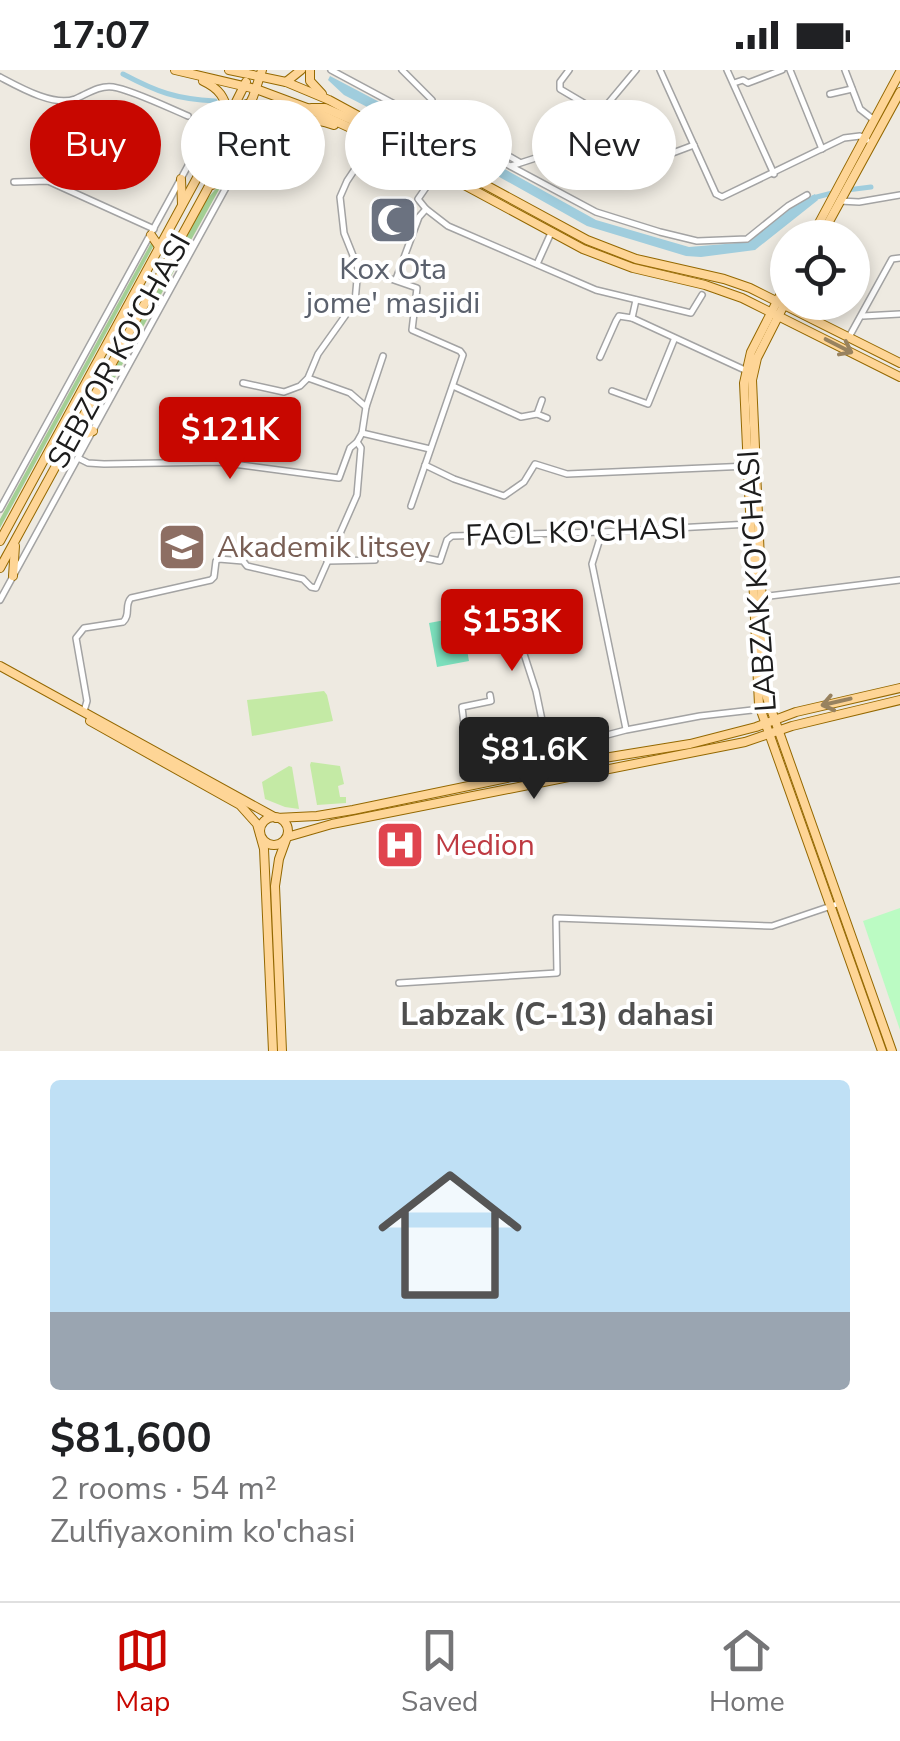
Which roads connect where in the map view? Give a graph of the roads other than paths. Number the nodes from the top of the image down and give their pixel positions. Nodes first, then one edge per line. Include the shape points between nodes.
1 (174, 70) edge
2 (229, 70) edge
3 (301, 70) edge
4 (310, 70) edge
5 (331, 70) edge
6 (402, 70) edge
7 (569, 70) edge
8 (636, 70) edge
9 (660, 70) edge
10 (727, 70) edge
11 (782, 70) edge
12 (790, 70) edge
13 (845, 70) edge
14 (249, 72) edge
15 (900, 72) edge
16 (261, 73) edge
17 (187, 74) junction
18 (0, 77) edge
19 (286, 82) junction
20 (733, 84) junction
21 (244, 86) junction
22 (256, 89) junction
23 (852, 89) junction
24 (900, 92) edge
25 (830, 94) dead end
26 (55, 100) edge
27 (73, 100) edge
28 (147, 100) edge
29 (226, 100) edge
30 (235, 100) edge
31 (252, 100) edge
32 (286, 100) edge
33 (330, 100) junction
34 (388, 100) edge
35 (432, 100) edge
36 (580, 100) edge
37 (612, 100) edge
38 (345, 108) edge
39 (874, 120) junction
40 (868, 140) junction
41 (694, 144) junction
42 (822, 150) junction
43 (676, 152) edge
44 (512, 158) edge
45 (532, 158) edge
46 (519, 162) junction
47 (512, 166) joint
48 (774, 174) junction
49 (181, 179) edge
50 (14, 182) dead end
51 (30, 182) edge
52 (345, 185) edge
53 (66, 190) edge
54 (181, 190) edge
55 (190, 190) edge
56 (207, 190) edge
57 (225, 190) edge
58 (424, 190) edge
59 (474, 190) edge
60 (494, 190) edge
61 (807, 194) dead end
62 (900, 195) edge
63 (838, 196) junction
64 (182, 206) junction
65 (426, 209) junction
66 (822, 220) edge
67 (828, 220) edge
68 (152, 232) junction
69 (552, 233) junction
70 (161, 245) junction
71 (174, 250) junction
72 (896, 258) edge
73 (537, 264) junction
74 (358, 268) junction
75 (687, 276) junction
76 (395, 280) junction
77 (702, 295) dead end
78 (770, 295) edge
79 (636, 300) junction
80 (870, 301) edge
81 (770, 312) edge
82 (900, 314) edge
83 (870, 316) edge
84 (632, 318) junction
85 (770, 320) edge
86 (786, 320) edge
87 (819, 320) edge
88 (859, 320) edge
89 (849, 337) junction
90 (674, 338) junction
91 (383, 356) dead end
92 (600, 357) dead end
93 (900, 363) edge
94 (749, 372) junction
95 (900, 377) edge
96 (308, 378) junction
97 (243, 383) dead end
98 (453, 386) junction
99 (612, 390) dead end
100 (542, 400) dead end
101 (366, 408) junction
102 (537, 414) junction
103 (548, 418) dead end
104 (93, 431) junction
105 (362, 433) junction
106 (71, 440) junction
107 (357, 442) junction
108 (430, 449) junction
109 (78, 458) junction
110 (425, 466) junction
111 (749, 466) junction
112 (0, 491) edge
113 (26, 492) junction
114 (8, 495) junction
115 (39, 498) junction
116 (411, 506) dead end
117 (0, 509) edge
118 (754, 524) junction
119 (602, 532) junction
120 (15, 540) junction
121 (0, 541) edge
122 (411, 555) dead end
123 (375, 560) dead end
124 (327, 562) junction
125 (0, 568) edge
126 (13, 576) junction
127 (900, 580) edge
128 (514, 597) dead end
129 (760, 597) junction
130 (0, 600) edge
131 (0, 668) edge
132 (900, 688) edge
133 (490, 695) dead end
134 (900, 700) edge
135 (761, 709) junction
136 (84, 711) junction
137 (770, 721) junction
138 (626, 730) junction
139 (774, 733) junction
140 (745, 742) junction
141 (549, 750) junction
142 (775, 750) junction
143 (276, 818) junction
144 (260, 836) junction
145 (286, 837) junction
146 (836, 904) junction
147 (274, 979) junction
148 (399, 983) dead end
149 (869, 998) junction
150 (273, 1051) edge
151 (282, 1051) edge
152 (882, 1051) edge
153 (892, 1051) edge

1 - 17 main road
2 - 14 main road
3 - 19 main road
4 - 33 main road via 311,84
5 - 34 street
6 - 35 street
7 - 36 street via 558,85
8 - 37 street
9 - 41 street
10 - 20 street
11 - 20 street
12 - 42 street
13 - 23 street
14 - 16 main road
14 - 21 main road, SEBZOR KO‘CHASI
15 - 39 main road
16 - 19 main road
16 - 22 main road, SEBZOR KO‘CHASI
17 - 21 main road
17 - 29 main road
18 - 26 street
19 - 33 main road
20 - 48 street
21 - 22 main road
21 - 30 main road, SEBZOR KO‘CHASI
22 - 31 main road, SEBZOR KO‘CHASI
22 - 32 main road
23 - 25 street
23 - 39 street via 860,109
24 - 40 main road
27 - 28 street via 113,87
33 - 38 main road
39 - 40 main road
40 - 42 street via 852,136
40 - 63 main road
40 - 63 main road
41 - 43 street
41 - 48 street via 722,197
42 - 48 street
44 - 46 street
45 - 46 street
46 - 47 street
47 - 61 street via 615,220 697,241 750,238
49 - 68 street, SEBZOR KO‘CHASI
50 - 51 street
52 - 74 street via 344,233
53 - 68 street
54 - 64 main road
55 - 64 main road, SEBZOR KO‘CHASI
56 - 71 main road, SEBZOR KO‘CHASI
57 - 104 street, SEBZOR KO‘CHASI
58 - 65 street via 418,199
59 - 69 main road
60 - 75 main road via 587,240
62 - 63 street via 859,202
63 - 66 main road
63 - 67 main road
64 - 70 main road, SEBZOR KO‘CHASI
65 - 73 street via 448,226
65 - 76 street
68 - 70 main road
68 - 114 street, SEBZOR KO‘CHASI
69 - 73 street
69 - 75 main road via 620,264
70 - 71 main road
70 - 113 main road, SEBZOR KO‘CHASI
71 - 106 main road, SEBZOR KO‘CHASI
72 - 80 street
73 - 79 street
74 - 76 street
74 - 96 street via 356,302
75 - 78 main road
75 - 81 main road
76 - 98 street via 417,288 413,332 462,353
77 - 79 street via 692,313
79 - 84 street
82 - 83 street
84 - 90 street
84 - 92 street via 619,316
85 - 94 main road, LABZAK KO'CHASI via 751,352
86 -> 95 main road
87 - 89 main road
88 - 89 street
89 - 93 main road
90 - 94 street
90 - 99 street via 648,404
91 - 101 street
94 - 111 main road, LABZAK KO'CHASI
94 - 118 main road, LABZAK KO'CHASI
96 - 97 street via 288,392
96 - 101 street via 350,392
98 - 102 street via 521,416
98 - 108 street
100 - 102 street
101 - 105 street
102 - 103 street
104 - 106 main road
104 - 109 street, SEBZOR KO‘CHASI
105 - 107 street
105 - 108 street
106 - 115 main road, SEBZOR KO‘CHASI
107 - 109 street via 339,478 218,462 104,464
107 - 124 street via 357,495
108 - 110 street
109 - 126 street, SEBZOR KO‘CHASI
110 - 111 street, FAOL KO'CHASI via 504,496 535,464 566,474
110 - 116 street
111 - 118 main road, LABZAK KO'CHASI
112 - 114 street
113 - 115 main road
113 - 121 main road, SEBZOR KO‘CHASI
114 - 117 street, SEBZOR KO‘CHASI
115 - 120 main road, SEBZOR KO‘CHASI
118 - 119 street, FAOL KO'CHASI
118 - 129 main road, LABZAK KO'CHASI
118 - 135 main road, LABZAK KO'CHASI
119 - 122 street, FAOL KO'CHASI via 452,536 440,561
119 - 138 street via 592,564
120 - 125 main road, SEBZOR KO‘CHASI
120 - 126 main road
123 - 124 street
124 - 136 street via 314,589 303,579 219,559 212,580 132,598 123,622 84,628 76,638
126 - 130 street, SEBZOR KO‘CHASI
127 - 129 street
128 - 141 street via 513,620
129 - 137 main road, LABZAK KO'CHASI
131 - 136 main road
131 - 144 main road via 240,805
132 -> 137 main road
133 - 141 street via 490,702 462,707 465,733 474,740 496,738 516,758
134 - 139 main road
135 - 137 main road, LABZAK KO'CHASI
135 - 138 street
136 - 143 main road
137 - 139 main road, LABZAK KO'CHASI
137 - 143 main road via 690,744 352,810
138 - 141 street
139 - 140 main road
139 - 142 main road, LABZAK KO'CHASI
139 - 146 main road, LABZAK KO'CHASI
140 - 142 main road via 760,740
140 - 145 main road
142 - 146 main road, LABZAK KO'CHASI
143 - 144 main road via 263,822
143 - 145 main road via 286,825
144 - 145 main road via 276,845
144 - 147 main road
145 - 147 main road via 275,886
146 - 148 street via 772,926 556,918 557,972
146 - 149 main road, LABZAK KO'CHASI
147 - 150 main road
147 - 151 main road
149 - 152 main road, LABZAK KO'CHASI
149 - 153 main road, LABZAK KO'CHASI

